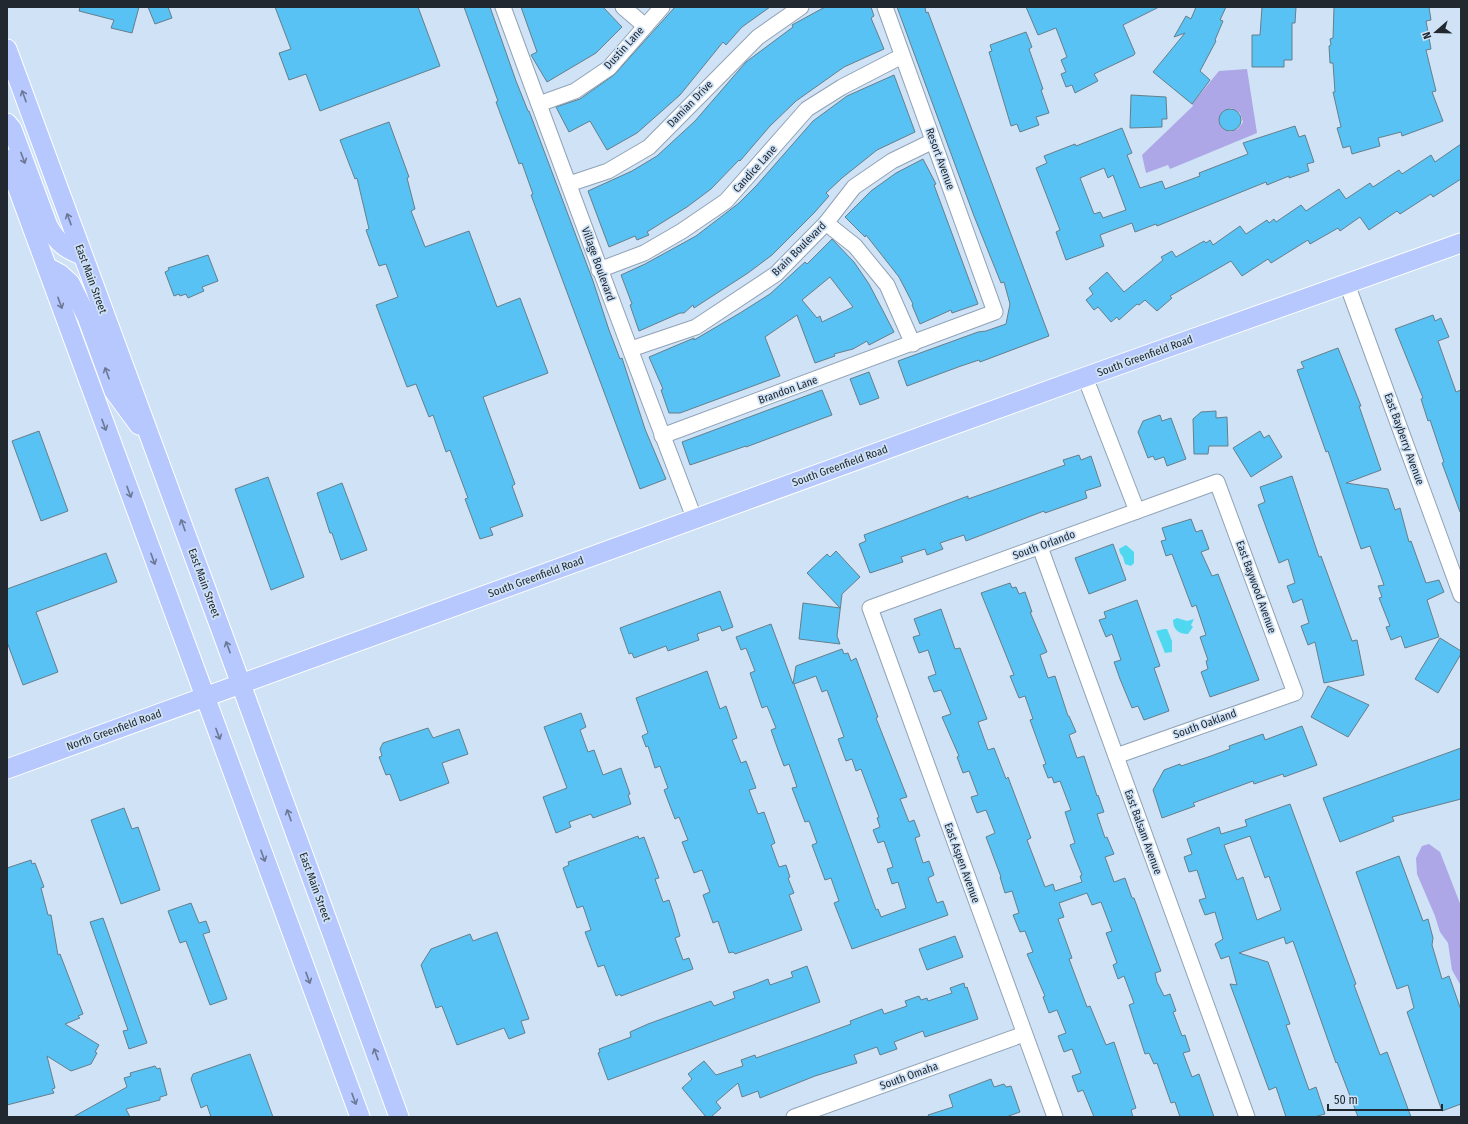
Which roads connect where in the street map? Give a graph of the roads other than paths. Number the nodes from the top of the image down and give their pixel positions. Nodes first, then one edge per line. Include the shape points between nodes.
1 (503, 7) edge
2 (623, 7) edge
3 (662, 7) edge
4 (801, 7) edge
5 (885, 7) edge
6 (644, 25) junction
7 (7, 49) edge
8 (902, 56) junction
9 (539, 104) junction
10 (7, 123) edge
11 (933, 141) junction
12 (7, 159) edge
13 (569, 184) junction
14 (826, 223) junction
15 (1461, 243) edge
16 (82, 255) junction
17 (46, 267) junction
18 (599, 270) junction
19 (1347, 284) junction
20 (995, 312) joint
21 (913, 344) junction
22 (631, 349) junction
23 (1085, 377) junction
24 (662, 436) junction
25 (151, 440) junction
26 (1217, 482) joint
27 (1138, 511) junction
28 (695, 520) junction
29 (1040, 547) junction
30 (1461, 594) edge
31 (870, 608) joint
32 (241, 684) junction
33 (1294, 692) joint
34 (212, 694) junction
35 (1116, 756) junction
36 (7, 769) edge
37 (1024, 1034) junction
38 (360, 1117) edge
39 (399, 1117) edge
40 (794, 1117) edge
41 (1055, 1117) edge
42 (1247, 1117) edge

1 - 9 street, Village Boulevard
2 - 6 street
3 - 6 street, Dustin Lane
4 - 13 street, Damian Drive via 758,37 649,147 608,171
5 - 8 street, Resort Avenue
6 - 9 street, Dustin Lane via 609,68 575,91
16 -> 7 main road, East Main Street
8 - 11 street, Resort Avenue
8 - 18 street, Candice Lane via 842,87 807,109 726,201 682,232 644,253
9 - 13 street, Village Boulevard
10 -> 16 main road via 12,129 48,226 64,247
11 - 14 street, Brain Boulevard via 892,161 854,187
11 - 20 street, Resort Avenue
12 - 17 main road
13 - 18 street, Village Boulevard
14 - 21 street via 855,246 888,285
14 - 22 street, Brain Boulevard via 776,274 696,327
15 - 19 main road, South Greenfield Road
16 - 25 main road, East Main Street
25 -> 17 main road via 114,391 87,317 70,283
17 -> 34 main road
18 - 22 street, Village Boulevard
19 - 23 main road, South Greenfield Road
19 - 30 street, East Bayberry Avenue
20 - 21 street, Brandon Lane
21 - 24 street, Brandon Lane
22 - 24 street, Village Boulevard
23 - 27 street
23 - 28 main road, South Greenfield Road
24 - 28 street, Village Boulevard
32 -> 25 main road, East Main Street
26 - 27 street, South Orlando
26 - 33 street, East Baywood Avenue
27 - 29 street, South Orlando
28 - 32 main road, South Greenfield Road
29 - 31 street, South Orlando
29 - 35 street, East Balsam Avenue
31 - 37 street, East Aspen Avenue
32 - 34 main road, South Greenfield Road
39 -> 32 main road, East Main Street
33 - 35 street, South Oakland
34 - 36 main road, North Greenfield Road
34 -> 38 main road
35 - 42 street, East Balsam Avenue
37 - 40 street, South Omaha
37 - 41 street, East Aspen Avenue

